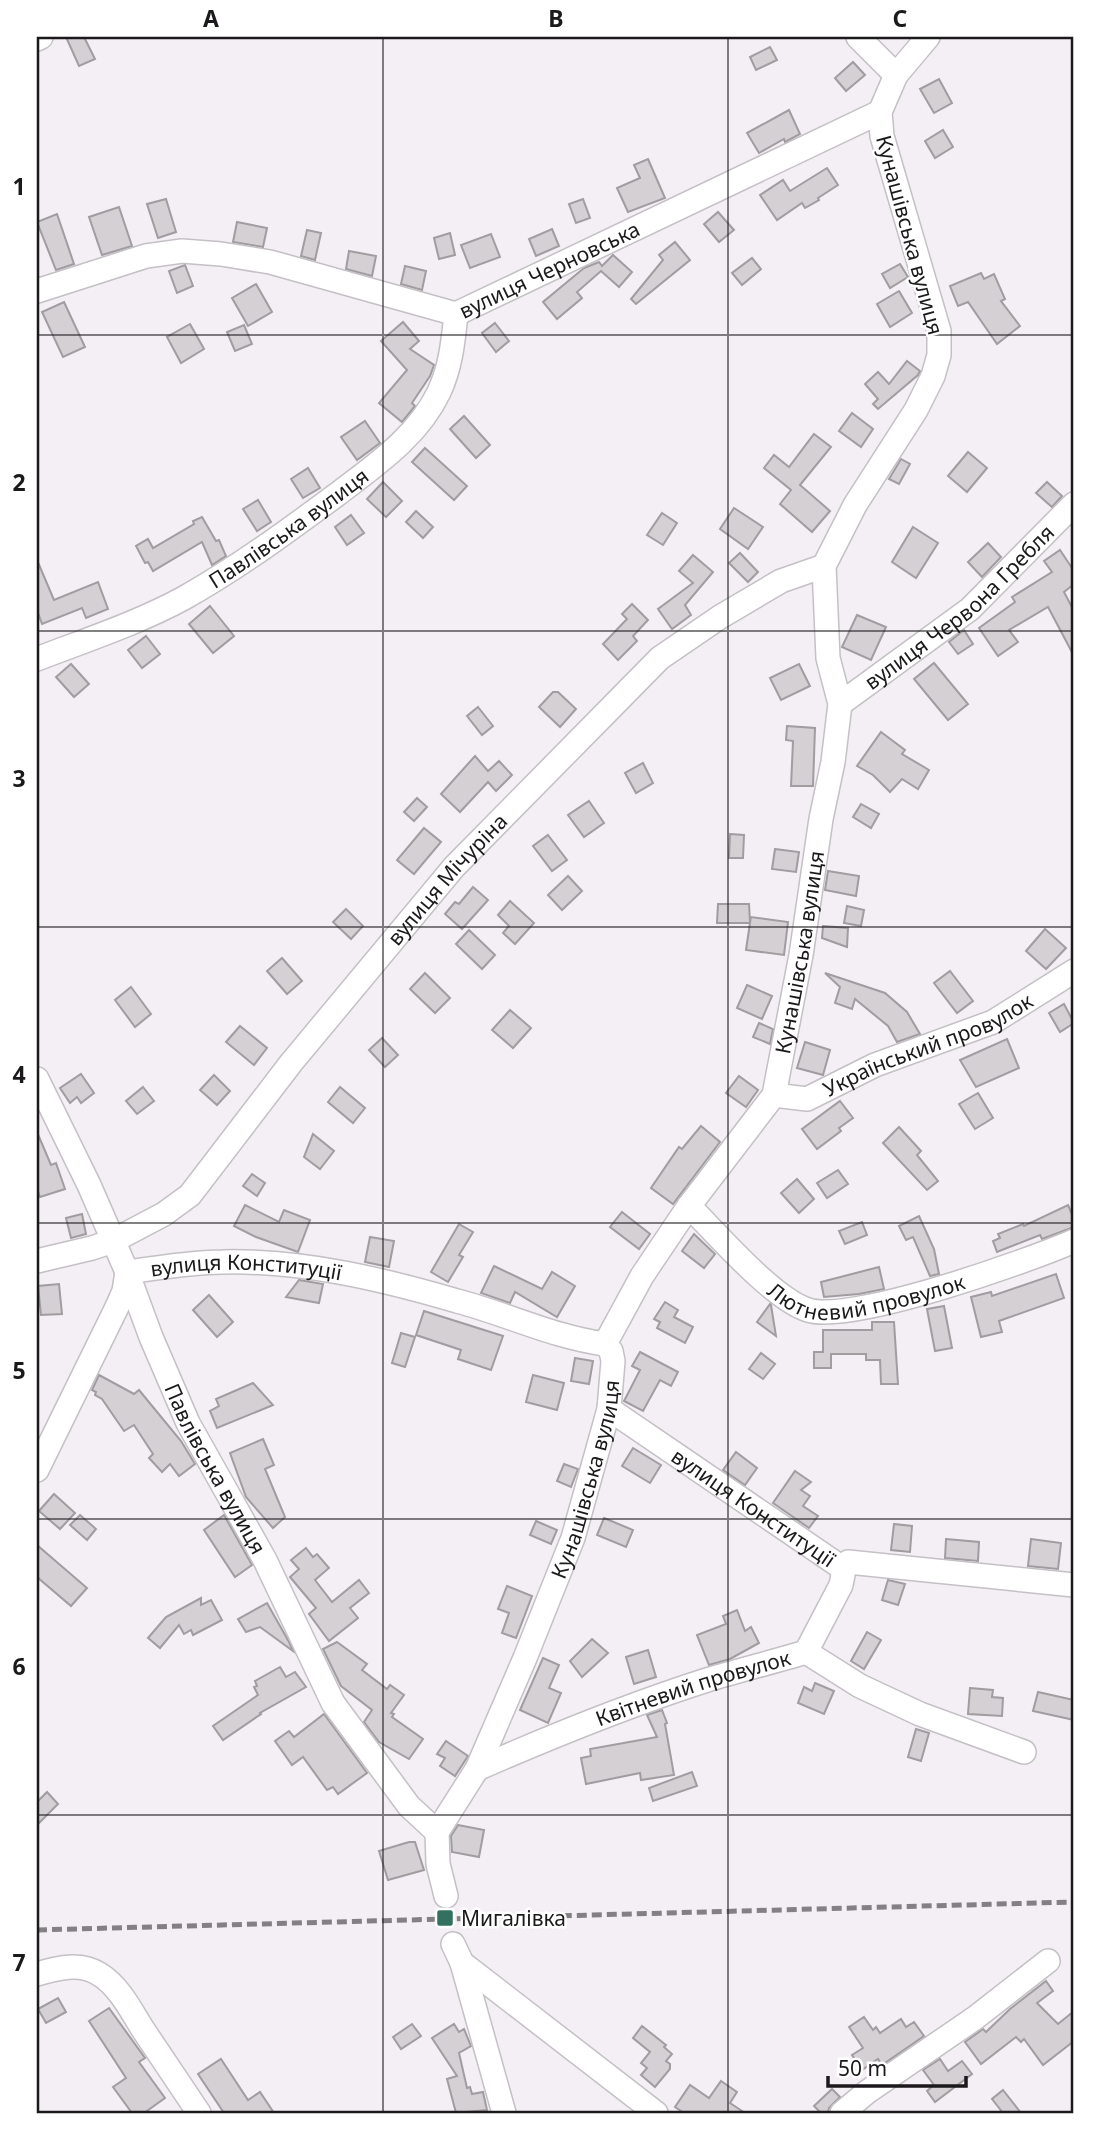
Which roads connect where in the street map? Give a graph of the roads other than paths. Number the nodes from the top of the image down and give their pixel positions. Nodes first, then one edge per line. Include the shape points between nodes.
1 (858, 37) edge
2 (928, 37) edge
3 (896, 75) junction
4 (880, 112) junction
5 (37, 291) edge
6 (456, 314) junction
7 (1074, 504) edge
8 (824, 566) junction
9 (37, 659) edge
10 (840, 704) junction
11 (1074, 971) edge
12 (37, 1079) edge
13 (774, 1095) junction
14 (689, 1206) junction
15 (113, 1241) junction
16 (1074, 1241) edge
17 (37, 1261) edge
18 (127, 1272) junction
19 (605, 1344) junction
20 (609, 1409) junction
21 (37, 1470) edge
22 (841, 1567) junction
23 (1074, 1585) edge
24 (806, 1653) junction
25 (1024, 1752) dead end
26 (477, 1769) junction
27 (437, 1832) junction
28 (446, 1896) dead end
29 (1048, 1961) dead end
30 (37, 1974) edge
31 (199, 2113) edge
32 (504, 2113) edge
33 (656, 2113) edge
34 (842, 2113) edge

1 - 3 street
2 - 3 street, Кунашівська вулиця
3 - 4 street, Кунашівська вулиця
4 - 6 street, вулиця Черновська
4 - 8 street, Кунашівська вулиця via 882,136 939,331 939,355 916,410 855,505
5 - 6 street, вулиця Черновська via 146,256 182,251 270,262
6 - 9 street, Павлівська вулиця via 452,356 439,392 394,451 277,539 184,598
7 - 10 street, вулиця Червона Гребля via 970,609
8 - 10 street, Кунашівська вулиця via 828,658
8 - 15 street, вулиця Мічуріна via 781,581 660,657 454,866 290,1063 190,1195
10 - 13 street, Кунашівська вулиця via 802,955
11 - 13 street, Український провулок via 993,1022 875,1065 807,1099
12 - 15 street, Павлівська вулиця
13 - 14 street, Кунашівська вулиця
14 - 16 street, Лютневий провулок via 787,1300 817,1312 847,1311 916,1294
14 - 19 street, Кунашівська вулиця via 642,1276
15 - 17 street
15 - 18 street, Павлівська вулиця
18 - 19 street, вулиця Конституції via 222,1262 314,1268 461,1301 550,1332
18 - 21 street via 117,1307
18 - 27 street, Павлівська вулиця via 188,1423 265,1560 333,1703 409,1806
19 - 20 street, Кунашівська вулиця via 613,1362
20 - 22 street, вулиця Конституції
20 - 26 street, Кунашівська вулиця via 560,1574
22 - 23 street, вулиця Конституції via 848,1562
22 - 24 street via 841,1585
24 - 25 street, Квітневий провулок via 860,1686 920,1714
24 - 26 street, Квітневий провулок via 638,1704
26 - 27 street, Кунашівська вулиця
27 - 28 street
29 - 34 street
30 - 31 street via 81,1968 107,1980
32 - 33 street via 458,1954

